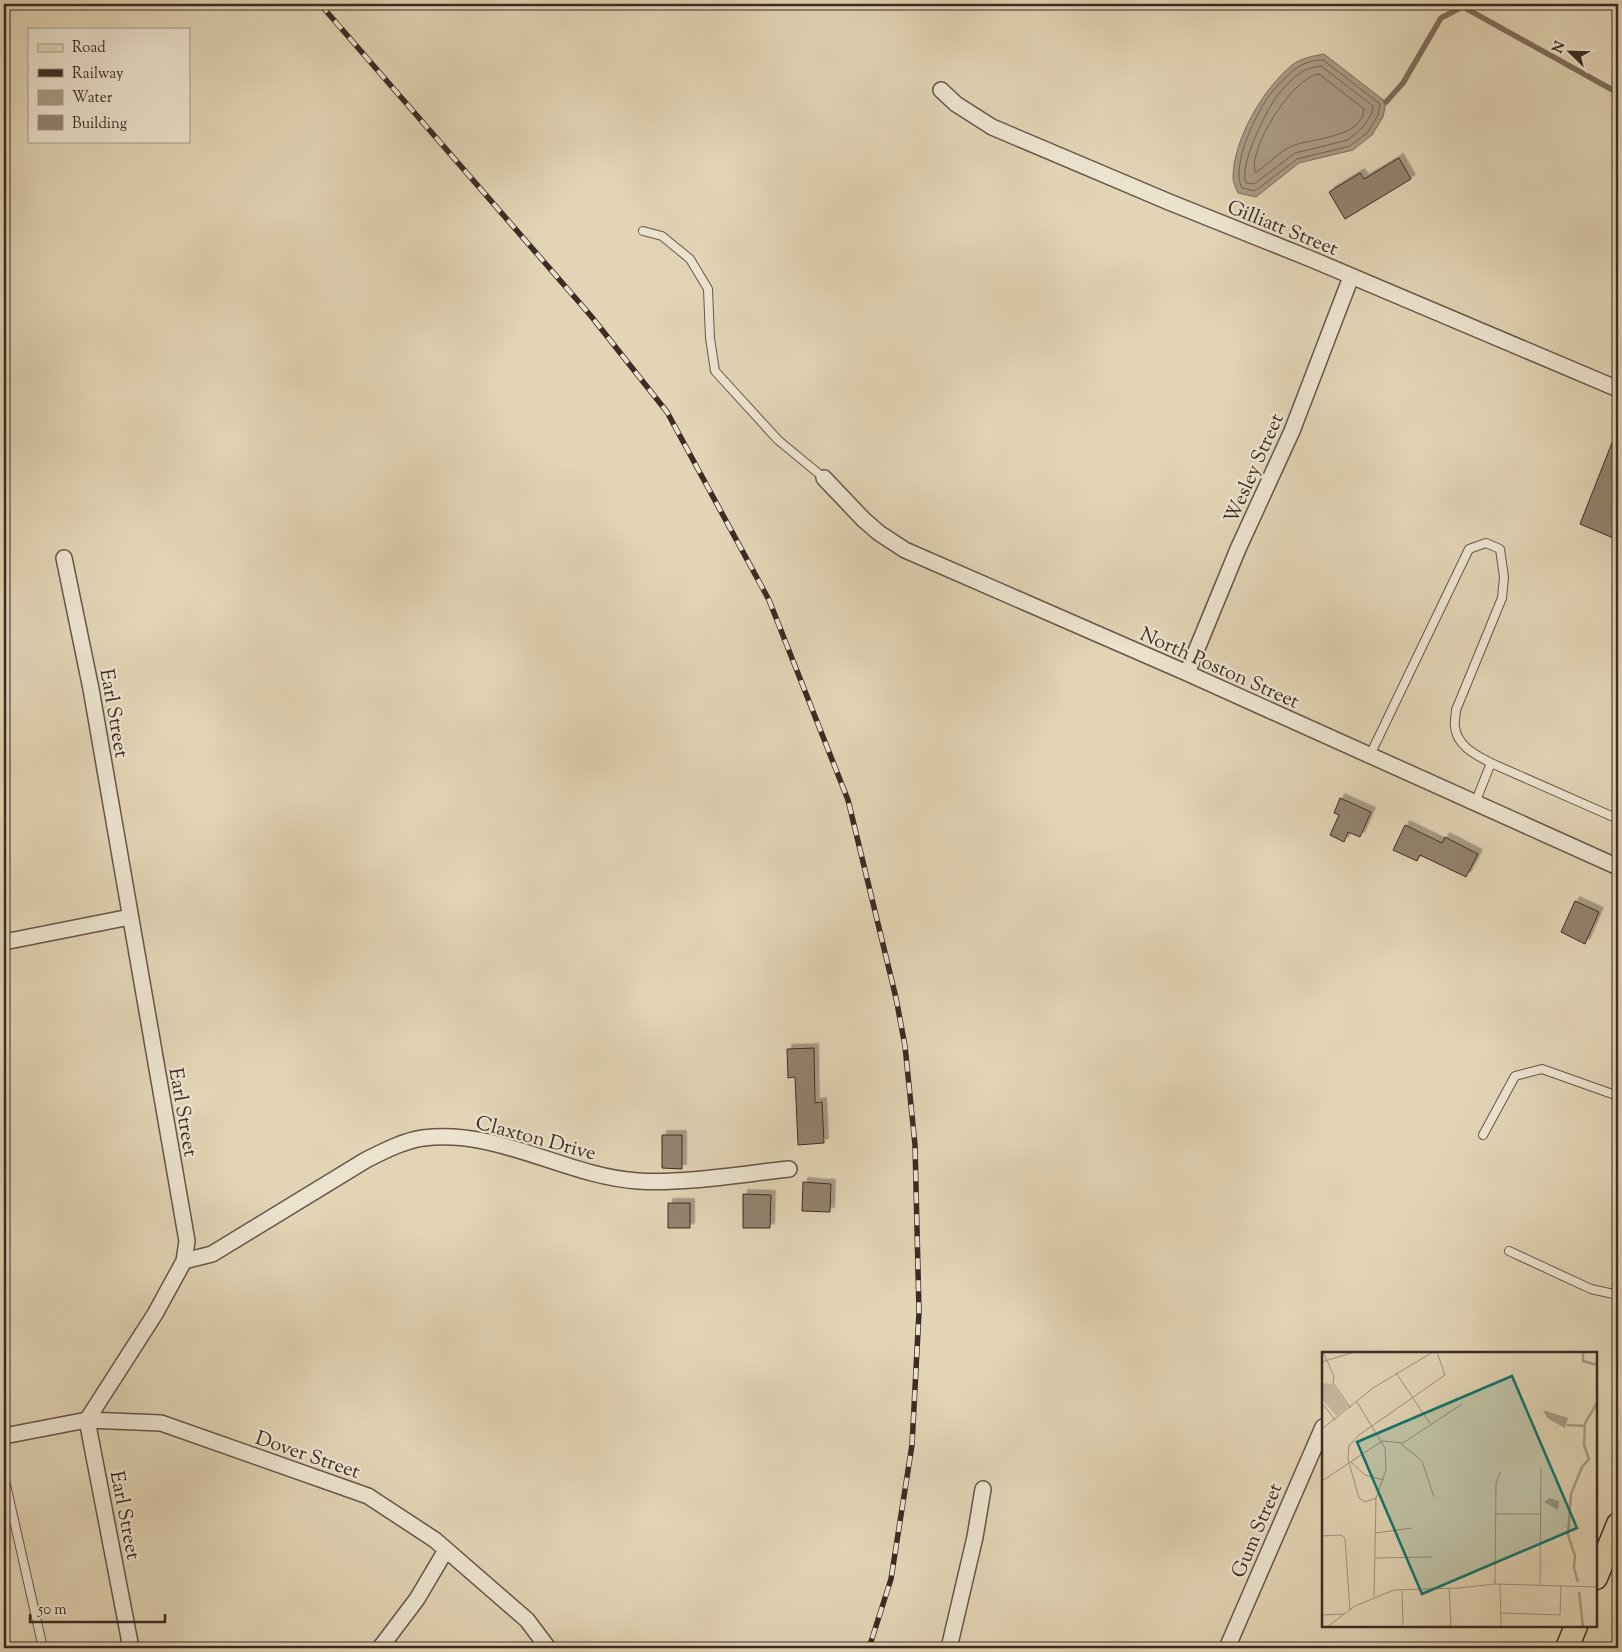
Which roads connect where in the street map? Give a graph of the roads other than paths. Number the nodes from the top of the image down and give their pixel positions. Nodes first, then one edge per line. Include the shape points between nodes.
1 (941, 90) dead end
2 (644, 231) dead end
3 (1352, 277) junction
4 (1618, 389) edge
5 (824, 478) joint
6 (64, 558) dead end
7 (1187, 673) junction
8 (1370, 756) junction
9 (1491, 764) junction
10 (1475, 802) junction
11 (1618, 819) edge
12 (1618, 867) edge
13 (130, 917) junction
14 (4, 942) edge
15 (1618, 1096) edge
16 (1483, 1135) dead end
17 (789, 1169) dead end
18 (1509, 1251) dead end
19 (184, 1261) junction
20 (1618, 1295) edge
21 (87, 1420) junction
22 (1322, 1429) edge
23 (4, 1436) edge
24 (4, 1476) edge
25 (983, 1489) dead end
26 (1618, 1524) edge
27 (446, 1550) junction
28 (1597, 1576) edge
29 (1576, 1627) edge
30 (43, 1648) edge
31 (131, 1648) edge
32 (380, 1648) edge
33 (548, 1648) edge
34 (949, 1648) edge
35 (1228, 1648) edge
36 (1567, 1648) edge

1 - 3 street, Gilliatt Street via 956,104 992,127
2 - 5 lane via 662,236 690,260 708,289 715,371 778,440
3 - 4 street, Gilliatt Street
3 - 7 street, Wesley Street via 1296,423 1238,548
5 - 7 street, North Poston Street via 864,520 904,550
6 - 13 street, Earl Street via 91,689
7 - 8 street, North Poston Street
8 - 9 lane via 1469,549 1486,543 1500,549 1504,577 1502,598 1456,710 1454,728 1462,745
8 - 10 street, North Poston Street
9 - 10 lane
9 - 11 lane
10 - 12 street, North Poston Street
13 - 14 street
13 - 19 street, Earl Street via 187,1241
15 - 16 lane via 1542,1069 1515,1076
17 - 19 street, Claxton Drive via 637,1181 575,1169 499,1145 449,1137 421,1138 366,1160 212,1254
18 - 20 lane via 1591,1289
19 - 21 street, Earl Street
21 - 23 street, Dover Street
21 - 27 street, Dover Street via 161,1423 368,1496
21 - 31 street, Earl Street
22 - 35 street, Gum Street
24 - 30 lane
25 - 34 street
26 - 28 main road
27 - 32 street via 417,1599
27 - 33 street, Dover Street via 527,1620
29 - 36 main road

